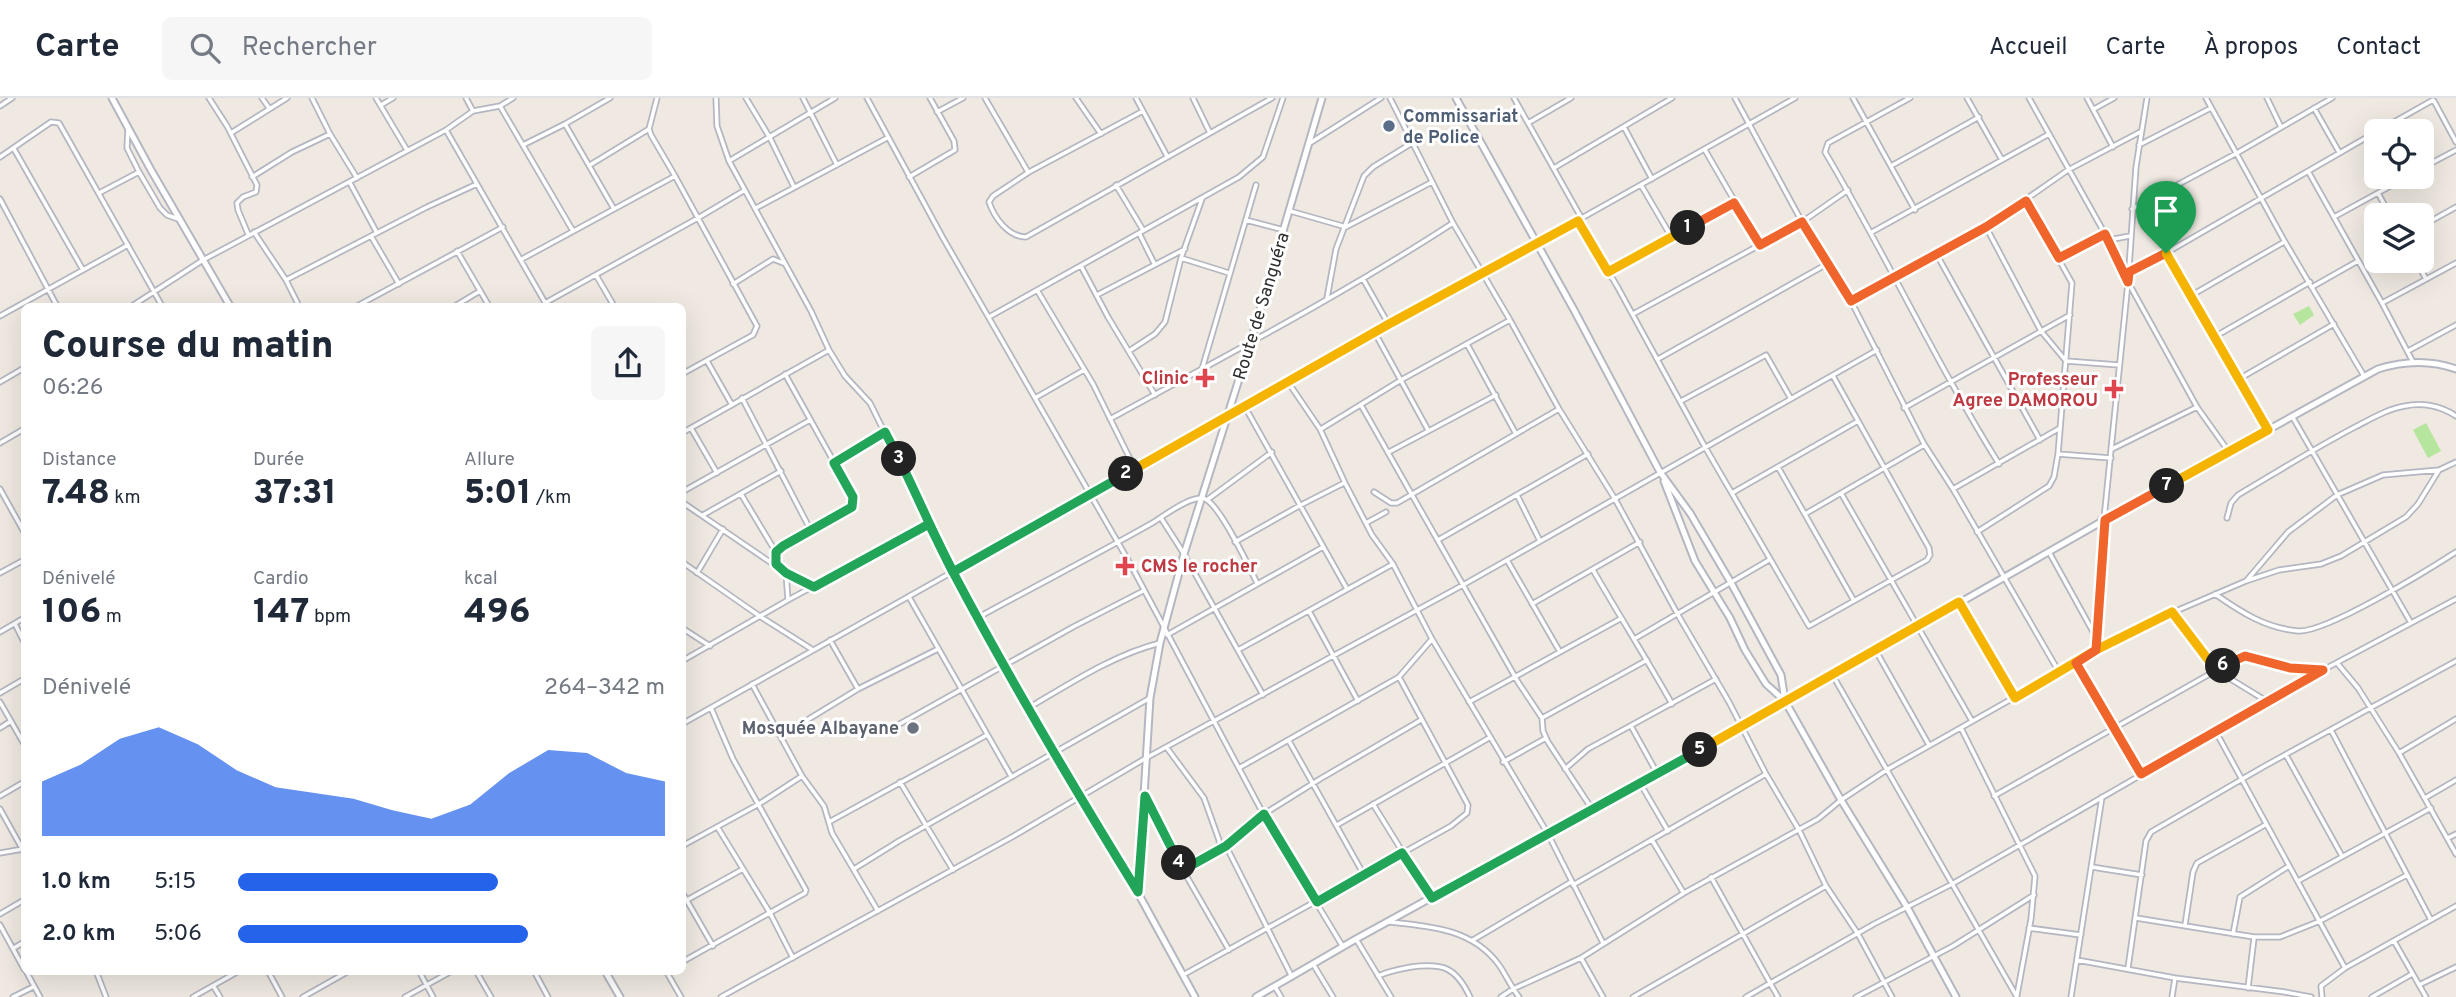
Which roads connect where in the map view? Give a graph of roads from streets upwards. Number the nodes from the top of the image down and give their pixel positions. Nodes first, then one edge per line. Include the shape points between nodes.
1 (12, 98) edge
2 (112, 98) edge
3 (209, 98) edge
4 (262, 98) edge
5 (287, 98) edge
6 (312, 98) edge
7 (376, 98) edge
8 (393, 98) edge
9 (466, 98) edge
10 (513, 98) edge
11 (610, 98) edge
12 (657, 98) edge
13 (716, 98) edge
14 (746, 98) edge
15 (803, 98) edge
16 (835, 98) edge
17 (867, 98) edge
18 (930, 98) edge
19 (963, 98) edge
20 (985, 98) edge
21 (1076, 98) edge
22 (1136, 98) edge
23 (1193, 98) edge
24 (1272, 98) edge
25 (1283, 98) edge
26 (1322, 98) edge
27 (1381, 98) edge
28 (1390, 98) edge
29 (1456, 98) edge
30 (1514, 98) edge
31 (1571, 98) edge
32 (1672, 98) edge
33 (1735, 98) edge
34 (1795, 98) edge
35 (1853, 98) edge
36 (1910, 98) edge
37 (1967, 98) edge
38 (2029, 98) edge
39 (2087, 98) edge
40 (2114, 98) edge
41 (2206, 98) edge
42 (2267, 98) edge
43 (2332, 98) edge
44 (2433, 99) edge
45 (2146, 100) edge
46 (381, 105) junction
47 (0, 106) edge
48 (500, 106) junction
49 (269, 108) junction
50 (2211, 108) junction
51 (2314, 108) junction
52 (2093, 110) junction
53 (473, 111) junction
54 (1143, 111) junction
55 (937, 112) junction
56 (811, 113) junction
57 (1979, 117) junction
58 (2399, 119) edge
59 (1866, 121) junction
60 (1749, 122) junction
61 (1528, 123) junction
62 (565, 124) junction
63 (128, 125) junction
64 (1624, 127) junction
65 (2281, 127) junction
66 (649, 129) junction
67 (446, 130) junction
68 (1209, 131) junction
69 (2140, 132) junction
70 (230, 133) junction
71 (330, 134) junction
72 (1101, 134) junction
73 (2049, 134) junction
74 (770, 138) junction
75 (887, 138) junction
76 (2364, 139) edge
77 (2456, 142) edge
78 (1310, 143) junction
79 (1412, 143) junction
80 (523, 145) junction
81 (2139, 145) junction
82 (2113, 147) junction
83 (14, 149) junction
84 (407, 150) junction
85 (1705, 150) junction
86 (2456, 150) edge
87 (2339, 152) junction
88 (2237, 153) junction
89 (1167, 156) junction
90 (0, 157) edge
91 (2002, 160) junction
92 (729, 161) junction
93 (2434, 162) edge
94 (590, 165) junction
95 (837, 165) junction
96 (1891, 166) junction
97 (1554, 168) junction
98 (2068, 170) junction
99 (2308, 171) junction
100 (139, 172) junction
101 (1029, 172) junction
102 (676, 176) junction
103 (252, 177) junction
104 (909, 177) junction
105 (357, 178) junction
106 (1652, 179) junction
107 (349, 182) junction
108 (1432, 182) junction
109 (477, 184) junction
110 (1116, 185) junction
111 (1256, 185) dead end
112 (1641, 185) junction
113 (794, 187) junction
114 (2385, 189) edge
115 (745, 190) junction
116 (1847, 190) junction
117 (99, 193) junction
118 (2378, 193) junction
119 (1203, 197) junction
120 (2260, 198) junction
121 (0, 199) edge
122 (2026, 201) junction
123 (1734, 203) junction
124 (2383, 203) edge
125 (2456, 207) edge
126 (614, 209) junction
127 (755, 209) junction
128 (2132, 209) junction
129 (1915, 210) junction
130 (1290, 211) junction
131 (698, 218) junction
132 (2334, 218) junction
133 (181, 219) junction
134 (2434, 219) edge
135 (1246, 220) junction
136 (1580, 220) junction
137 (1802, 222) junction
138 (1453, 223) junction
139 (503, 227) junction
140 (1346, 227) junction
141 (1986, 227) junction
142 (1284, 230) junction
143 (574, 231) junction
144 (254, 232) junction
145 (1141, 232) junction
146 (1872, 232) junction
147 (377, 233) junction
148 (2105, 234) junction
149 (249, 235) junction
150 (371, 236) junction
151 (2131, 236) junction
152 (1672, 237) junction
153 (2108, 240) junction
154 (2285, 242) junction
155 (1537, 244) junction
156 (774, 245) junction
157 (1760, 245) junction
158 (128, 246) junction
159 (1185, 249) junction
160 (457, 251) junction
161 (2166, 253) junction
162 (1937, 255) junction
163 (1181, 258) junction
164 (2059, 258) junction
165 (522, 259) junction
166 (773, 259) junction
167 (203, 260) junction
168 (2358, 261) junction
169 (785, 263) junction
170 (1154, 263) junction
171 (1828, 263) junction
172 (2456, 263) edge
173 (1081, 266) junction
174 (83, 270) junction
175 (1482, 272) junction
176 (1608, 272) junction
177 (2129, 272) junction
178 (1229, 273) junction
179 (2423, 273) edge
180 (596, 275) junction
181 (1893, 277) junction
182 (1363, 279) junction
183 (2426, 279) junction
184 (286, 280) junction
185 (2128, 282) junction
186 (399, 284) junction
187 (733, 284) junction
188 (2311, 285) junction
189 (49, 288) junction
190 (1037, 290) junction
191 (480, 291) junction
192 (155, 293) junction
193 (1097, 295) junction
194 (2192, 295) junction
195 (1327, 298) junction
196 (1851, 301) junction
197 (23, 303) edge
198 (56, 303) edge
199 (137, 303) edge
200 (160, 303) edge
201 (228, 303) edge
202 (298, 303) edge
203 (364, 303) edge
204 (460, 303) edge
205 (487, 303) edge
206 (545, 303) edge
207 (549, 303) edge
208 (612, 303) edge
209 (2382, 303) junction
210 (21, 304) edge
211 (1633, 314) junction
212 (2070, 315) junction
213 (0, 316) edge
214 (989, 317) junction
215 (1510, 320) junction
216 (1389, 324) junction
217 (2334, 324) junction
218 (2456, 325) edge
219 (2042, 331) junction
220 (1375, 332) junction
221 (2216, 336) junction
222 (1250, 344) junction
223 (1467, 344) junction
224 (829, 350) junction
225 (1877, 350) junction
226 (1129, 351) junction
227 (2408, 351) junction
228 (1993, 358) junction
229 (1658, 359) junction
230 (2066, 360) junction
231 (707, 361) junction
232 (2413, 362) junction
233 (2119, 366) junction
234 (1084, 369) junction
235 (1202, 369) junction
236 (2456, 369) edge
237 (21, 370) edge
238 (686, 372) edge
239 (785, 374) junction
240 (1833, 376) junction
241 (2364, 376) junction
242 (2239, 379) junction
243 (1401, 380) junction
244 (0, 382) edge
245 (1289, 382) junction
246 (1950, 383) junction
247 (1154, 395) junction
248 (1496, 395) junction
249 (742, 398) junction
250 (1035, 398) junction
251 (1791, 399) junction
252 (1681, 401) junction
253 (732, 405) junction
254 (1361, 405) junction
255 (1245, 407) junction
256 (2197, 407) junction
257 (1904, 408) junction
258 (1559, 409) junction
259 (2292, 416) junction
260 (2456, 416) edge
261 (1228, 417) junction
262 (1110, 419) junction
263 (810, 420) junction
264 (1858, 421) junction
265 (691, 428) junction
266 (2060, 428) junction
267 (1321, 429) junction
268 (1428, 430) junction
269 (2268, 430) junction
270 (21, 431) edge
271 (686, 431) edge
272 (885, 432) junction
273 (1517, 435) junction
274 (2040, 440) junction
275 (0, 443) edge
276 (767, 444) junction
277 (1924, 444) junction
278 (1705, 447) junction
279 (2112, 449) junction
280 (2312, 450) junction
281 (1272, 452) junction
282 (1389, 452) junction
283 (2229, 452) junction
284 (1588, 454) junction
285 (2058, 454) junction
286 (2111, 458) junction
287 (2456, 462) edge
288 (834, 463) junction
289 (1999, 464) junction
290 (1778, 467) junction
291 (1884, 468) junction
292 (1135, 469) junction
293 (2439, 470) junction
294 (781, 471) junction
295 (1660, 472) junction
296 (717, 473) junction
297 (1345, 483) junction
298 (1953, 489) junction
299 (686, 490) edge
300 (0, 491) edge
301 (1374, 492) dead end
302 (1090, 493) junction
303 (1732, 493) junction
304 (1841, 493) junction
305 (741, 494) junction
306 (1517, 495) junction
307 (2337, 495) junction
308 (1413, 496) junction
309 (1204, 499) junction
310 (1615, 499) junction
311 (686, 505) edge
312 (1298, 506) junction
313 (1386, 512) dead end
314 (1805, 514) junction
315 (702, 515) junction
316 (1161, 518) junction
317 (2227, 518) dead end
318 (2104, 521) junction
319 (1366, 523) junction
320 (929, 524) junction
321 (21, 527) edge
322 (723, 528) junction
323 (810, 529) junction
324 (1977, 532) junction
325 (1438, 540) junction
326 (1540, 541) junction
327 (2364, 541) junction
328 (1236, 542) junction
329 (1640, 542) junction
330 (1118, 543) junction
331 (1323, 547) junction
332 (776, 552) junction
333 (2049, 552) junction
334 (2456, 552) edge
335 (1184, 554) junction
336 (1507, 560) junction
337 (1769, 560) junction
338 (21, 562) edge
339 (776, 564) junction
340 (1392, 564) junction
341 (686, 565) edge
342 (1593, 570) junction
343 (953, 572) junction
344 (0, 573) edge
345 (697, 573) junction
346 (786, 573) junction
347 (2005, 578) junction
348 (1891, 579) junction
349 (1730, 581) junction
350 (2246, 581) junction
351 (1257, 583) junction
352 (1463, 585) junction
353 (814, 587) junction
354 (1348, 589) junction
355 (2392, 590) junction
356 (1143, 591) junction
357 (1714, 592) junction
358 (2215, 594) junction
359 (908, 597) junction
360 (2456, 599) edge
361 (788, 600) junction
362 (1853, 600) junction
363 (1959, 602) junction
364 (1532, 604) junction
365 (1214, 607) junction
366 (1417, 609) junction
367 (1309, 611) junction
368 (2172, 612) junction
369 (1678, 615) junction
370 (761, 617) junction
371 (979, 617) junction
372 (1620, 619) junction
373 (21, 620) edge
374 (2410, 623) junction
375 (15, 624) junction
376 (1916, 626) junction
377 (686, 630) edge
378 (0, 632) edge
379 (1165, 632) junction
380 (21, 636) edge
381 (1636, 638) junction
382 (1432, 639) junction
383 (2097, 639) junction
384 (830, 640) junction
385 (1160, 643) junction
386 (711, 646) junction
387 (938, 649) junction
388 (1875, 649) junction
389 (813, 650) junction
390 (1238, 650) junction
391 (2096, 650) junction
392 (1560, 653) junction
393 (1333, 656) junction
394 (686, 659) edge
395 (1647, 660) junction
396 (2456, 661) edge
397 (2076, 663) junction
398 (2337, 663) junction
399 (1006, 665) junction
400 (2216, 670) junction
401 (2323, 670) junction
402 (2059, 673) junction
403 (1832, 674) junction
404 (1399, 677) junction
405 (1515, 677) junction
406 (1716, 679) junction
407 (21, 680) edge
408 (751, 684) junction
409 (858, 689) junction
410 (961, 690) junction
411 (0, 693) edge
412 (1263, 695) junction
413 (1150, 698) junction
414 (2015, 698) junction
415 (1359, 701) junction
416 (1785, 701) junction
417 (0, 702) edge
418 (1469, 702) junction
419 (2268, 702) junction
420 (1672, 704) junction
421 (1030, 707) junction
422 (711, 708) junction
423 (2370, 708) junction
424 (1542, 718) junction
425 (2456, 719) edge
426 (1421, 720) junction
427 (11, 721) junction
428 (686, 722) edge
429 (1214, 722) junction
430 (1972, 722) junction
431 (896, 726) dead end
432 (1631, 726) junction
433 (1742, 727) junction
434 (1961, 727) junction
435 (0, 728) edge
436 (2114, 728) junction
437 (2331, 730) junction
438 (2216, 732) junction
439 (987, 735) junction
440 (781, 736) junction
441 (1489, 738) junction
442 (1546, 738) junction
443 (21, 739) edge
444 (1289, 741) junction
445 (1930, 746) junction
446 (1167, 748) junction
447 (1055, 751) junction
448 (2399, 753) junction
449 (2286, 755) junction
450 (1146, 758) junction
451 (1503, 762) junction
452 (1446, 763) junction
453 (1240, 768) junction
454 (1565, 769) junction
455 (1888, 769) junction
456 (1657, 774) junction
457 (1766, 774) junction
458 (2141, 774) junction
459 (802, 776) junction
460 (1011, 776) junction
461 (2241, 779) junction
462 (2456, 780) edge
463 (900, 782) junction
464 (1313, 783) junction
465 (1640, 783) junction
466 (21, 784) edge
467 (0, 796) edge
468 (1079, 796) junction
469 (1145, 796) junction
470 (1994, 796) junction
471 (2102, 797) junction
472 (2425, 798) junction
473 (1841, 800) junction
474 (759, 804) junction
475 (1373, 804) junction
476 (2431, 808) junction
477 (0, 809) edge
478 (1592, 809) junction
479 (1264, 814) junction
480 (829, 822) junction
481 (927, 825) junction
482 (1337, 825) junction
483 (2265, 825) junction
484 (719, 828) junction
485 (1800, 830) junction
486 (1668, 831) junction
487 (2385, 833) junction
488 (2456, 834) edge
489 (1548, 835) junction
490 (2448, 838) junction
491 (19, 840) joint
492 (1652, 840) junction
493 (21, 844) edge
494 (686, 844) edge
495 (2020, 845) junction
496 (1226, 846) junction
497 (1220, 850) junction
498 (21, 851) edge
499 (0, 853) edge
500 (1402, 853) junction
501 (2456, 855) edge
502 (2342, 856) junction
503 (2289, 866) junction
504 (2092, 867) junction
505 (743, 869) junction
506 (854, 869) junction
507 (953, 870) junction
508 (1183, 870) junction
509 (1364, 875) junction
510 (2142, 875) junction
511 (2407, 875) junction
512 (1711, 877) junction
513 (2298, 881) junction
514 (1572, 884) junction
515 (1952, 884) junction
516 (1826, 886) junction
517 (1138, 892) junction
518 (1684, 892) junction
519 (2034, 895) junction
520 (1432, 898) junction
521 (687, 900) joint
522 (21, 902) edge
523 (1317, 902) junction
524 (2456, 906) edge
525 (1907, 907) junction
526 (878, 911) junction
527 (0, 914) edge
528 (770, 914) junction
529 (2136, 918) junction
530 (2431, 920) junction
531 (2320, 921) junction
532 (1390, 922) junction
533 (0, 925) edge
534 (2185, 926) junction
535 (2029, 928) junction
536 (1268, 929) junction
537 (1978, 930) junction
538 (1743, 933) junction
539 (1858, 934) junction
540 (2233, 934) junction
541 (2081, 935) junction
542 (2254, 937) junction
543 (1356, 939) junction
544 (1473, 940) junction
545 (2394, 941) junction
546 (1603, 943) junction
547 (21, 944) edge
548 (713, 946) junction
549 (1343, 947) junction
550 (14, 949) junction
551 (1229, 950) junction
552 (1933, 956) junction
553 (793, 958) junction
554 (1581, 958) junction
555 (686, 960) edge
556 (2077, 960) junction
557 (21, 962) edge
558 (1313, 964) junction
559 (2456, 967) edge
560 (2128, 968) junction
561 (2345, 968) junction
562 (2412, 974) junction
563 (28, 975) edge
564 (98, 975) edge
565 (232, 975) edge
566 (270, 975) edge
567 (342, 975) edge
568 (421, 975) edge
569 (445, 975) edge
570 (478, 975) edge
571 (536, 975) edge
572 (607, 975) edge
573 (668, 975) edge
574 (1183, 975) junction
575 (1292, 976) junction
576 (1378, 976) junction
577 (2175, 978) junction
578 (1884, 981) junction
579 (1771, 984) junction
580 (2419, 985) junction
581 (34, 986) junction
582 (214, 986) junction
583 (427, 986) junction
584 (1275, 987) junction
585 (2248, 988) junction
586 (1513, 989) junction
587 (13, 997) edge
588 (40, 997) edge
589 (106, 997) edge
590 (193, 997) edge
591 (220, 997) edge
592 (282, 997) edge
593 (303, 997) edge
594 (405, 997) edge
595 (433, 997) edge
596 (491, 997) edge
597 (548, 997) edge
598 (620, 997) edge
599 (681, 997) edge
600 (721, 997) edge
601 (1195, 997) edge
602 (1256, 997) edge
603 (1281, 997) edge
604 (1333, 997) edge
605 (1391, 997) edge
606 (1470, 997) edge
607 (1501, 997) edge
608 (1519, 997) edge
609 (1603, 997) edge
610 (1633, 997) edge
611 (1746, 997) edge
612 (1778, 997) edge
613 (1856, 997) edge
614 (1892, 997) edge
615 (1956, 997) edge
616 (2071, 997) edge
617 (2172, 997) edge
618 (2311, 997) edge
619 (2322, 997) edge
620 (2372, 997) edge
621 (2427, 997) edge

1 - 47 street
2 - 63 street
3 - 70 street
4 - 49 street
5 - 49 street
6 - 71 street
7 - 46 street
8 - 46 street
9 - 53 street
10 - 48 street
11 - 62 street
12 - 66 street
13 - 92 street via 717,126
14 - 74 street
15 - 56 street
16 - 56 street
17 - 75 street
18 - 55 street
19 - 55 street
20 - 101 street
21 - 72 street
22 - 54 street
23 - 68 street
24 - 68 street
25 - 119 street via 1263,157
26 - 78 street, Route de Sanguéra
27 - 78 street
28 - 79 street
29 - 155 street
30 - 61 street
31 - 61 street
32 - 64 street
33 - 60 street
34 - 60 street
35 - 59 street
36 - 59 street
37 - 57 street
38 - 73 street
39 - 52 street
40 - 52 street
41 - 50 street
42 - 65 street
43 - 51 street
44 - 58 street
44 - 77 street
45 - 69 street
46 - 84 street
48 - 53 street
48 - 80 street
49 - 70 street
50 - 81 street
50 - 88 street
51 - 65 street
51 - 87 street
52 - 82 street
53 - 67 street
54 - 72 street
54 - 89 street
55 - 104 street via 955,150
56 - 74 street
56 - 95 street
57 - 91 street
57 - 96 street
59 - 96 street
59 - 116 street via 1825,146
60 - 85 street
60 - 137 street
61 - 97 street
62 - 80 street
62 - 94 street
63 - 100 street via 127,148
63 - 133 street
64 - 97 street
64 - 106 street
65 - 88 street
66 - 94 street
66 - 102 street
67 - 84 street
67 - 109 street
68 - 89 street
69 - 81 street
69 - 82 street
70 - 103 street
71 - 103 street
71 - 105 street
72 - 101 street
73 - 91 street
73 - 98 street
74 - 92 street
74 - 113 street
75 - 95 street
75 - 104 street
76 - 87 street
78 - 130 street, Route de Sanguéra
79 - 108 street
79 - 140 street via 1367,171
80 - 143 street
81 - 128 street
82 - 98 street
83 - 90 street
83 - 117 street via 57,121
83 - 174 street
84 - 105 street
85 - 106 street
85 - 123 street
86 - 93 street
87 - 99 street
88 - 120 street
88 - 128 street
89 - 110 street
91 - 129 street
92 - 115 street
94 - 126 street
95 - 113 street
96 - 129 street
97 - 136 street
98 - 122 street
98 - 148 street
99 - 120 street
99 - 132 street
100 - 117 street
100 - 133 street via 160,208
101 - 110 street via 989,202 1002,224 1022,237
102 - 126 street
102 - 131 street
103 - 149 street via 256,191 237,206
104 - 214 street
105 - 107 street
106 - 112 street
107 - 144 street
107 - 147 street
108 - 138 street
108 - 140 street
109 - 139 street
109 - 147 street
110 - 145 street
111 - 135 street
112 - 136 street
112 - 152 street
113 - 127 street
114 - 118 street
115 - 127 street
115 - 131 street
116 - 137 street
116 - 146 street
117 - 158 street
118 - 124 street
118 - 132 street
119 - 145 street
119 - 159 street
120 - 154 street
120 - 161 street
121 - 189 street
122 - 141 street
122 - 164 street
123 - 152 street
123 - 157 street
125 - 134 street
126 - 143 street
127 - 156 street
128 - 151 street
129 - 146 street
130 - 140 street
130 - 142 street, Route de Sanguéra
131 - 180 street
131 - 187 street
132 - 168 street
133 - 167 street
135 - 142 street
135 - 178 street
136 - 155 street
136 - 176 street
137 - 157 street
137 - 171 street
138 - 175 street
138 - 182 street
139 - 160 street
139 - 165 street
140 - 195 street via 1334,257
141 - 162 street
141 - 219 street
142 - 222 street, Route de Sanguéra
143 - 165 street
144 - 149 street
144 - 184 street
145 - 170 street
145 - 173 street
146 - 181 street
147 - 150 street
148 - 153 street
148 - 164 street
149 - 167 street
150 - 184 street
150 - 186 street
151 - 153 street
151 - 177 street
152 - 176 street
153 - 185 street
154 - 188 street
154 - 194 street
155 - 175 street
155 - 295 street
156 - 166 street
156 - 169 street
157 - 211 street
158 - 174 street
158 - 192 street
159 - 163 street
159 - 170 street
160 - 186 street
160 - 191 street
161 - 177 street
161 - 194 street
162 - 181 street
162 - 228 street
163 - 178 street
163 - 226 street via 1162,326
164 - 212 street via 2072,284
165 - 206 street
166 - 169 street
166 - 187 street
167 - 192 street
167 - 201 street
168 - 188 street
168 - 209 street
169 - 224 street
170 - 193 street
171 - 196 street
171 - 229 street
172 - 183 street
173 - 190 street
173 - 193 street
174 - 189 street
175 - 215 street
175 - 216 street
176 - 211 street
177 - 185 street
178 - 235 street
179 - 183 street
180 - 207 street
180 - 208 street
181 - 196 street
181 - 246 street
182 - 195 street
182 - 216 street
183 - 209 street
184 - 202 street
185 - 233 street
185 - 256 street
186 - 203 street
187 - 231 street via 757,326 755,333
188 - 217 street
188 - 221 street
189 - 197 street
189 - 198 street
190 - 214 street
190 - 234 street
191 - 204 street
191 - 205 street
192 - 199 street
192 - 200 street
193 - 226 street
194 - 221 street
195 - 222 street
196 - 225 street
209 - 227 street
210 - 213 street
211 - 229 street
212 - 219 street
212 - 230 street
214 - 250 street
215 - 223 street
215 - 258 street
216 - 220 street
217 - 241 street
217 - 242 street
218 - 227 street
219 - 228 street
219 - 230 street
220 - 243 street
220 - 245 street
221 - 242 street
222 - 235 street
222 - 261 street, Route de Sanguéra
223 - 243 street
223 - 248 street
224 - 239 street
224 - 272 street via 870,403
225 - 240 street
225 - 257 street
226 - 247 street
227 - 232 street
228 - 246 street
228 - 274 street
229 - 252 street
230 - 233 street
230 - 266 street
231 - 238 street
231 - 253 street
232 - 236 street
232 - 241 street
233 - 279 street
234 - 250 street
234 - 262 street
235 - 247 street
237 - 244 street
239 - 249 street
239 - 263 street
240 - 251 street
240 - 264 street
241 - 259 street
242 - 269 street
243 - 254 street
243 - 268 street
245 - 255 street
245 - 267 street
246 - 257 street
246 - 289 street
247 - 262 street
248 - 268 street
248 - 273 street
249 - 253 street
249 - 276 street
250 - 302 street
251 - 252 street via 1766,355
251 - 278 street
252 - 278 street
253 - 265 street
254 - 267 street
254 - 282 street
255 - 261 street
255 - 281 street
256 - 279 street
256 - 283 street
257 - 277 street
258 - 273 street
258 - 284 street
259 - 269 street
259 - 280 street
260 - 280 street via 2431,405 2402,406
261 - 292 street
261 - 309 street, Route de Sanguéra
262 - 292 street
263 - 276 street
263 - 288 street
264 - 290 street
264 - 291 street
265 - 271 street
265 - 296 street
266 - 274 street
266 - 285 street
267 - 297 street
268 - 282 street
269 - 283 street
270 - 275 street
272 - 288 street
272 - 320 street
273 - 308 street
274 - 289 street
276 - 294 street
276 - 296 street
277 - 291 street
277 - 298 street
278 - 295 street
278 - 303 street
279 - 286 street
280 - 307 street
280 - 317 street via 2238,495
281 - 309 street
281 - 312 street
282 - 308 street
283 - 318 street
284 - 306 street
284 - 310 street
285 - 286 street
285 - 324 street via 2049,486
286 - 318 street
287 - 293 street
288 - 323 street via 853,505
289 - 298 street
290 - 303 street
290 - 314 street
291 - 304 street
291 - 348 street via 1930,552 1927,559
292 - 302 street
293 - 307 street via 2383,475
293 - 327 street via 2412,511
294 - 305 street
294 - 323 street
295 - 310 street
295 - 349 street
295 - 357 street via 1695,561
296 - 299 street
297 - 312 street
297 - 319 street
298 - 324 street
300 - 321 street
301 - 308 street via 1394,504
302 - 330 street
302 - 343 street
303 - 337 street
304 - 314 street
304 - 348 street
305 - 315 street
305 - 332 street
306 - 325 street
306 - 326 street
307 - 327 street
307 - 350 street via 2288,532
308 - 325 street
309 - 316 street via 1181,505
309 - 328 street
309 - 335 street, Route de Sanguéra
310 - 326 street
310 - 329 street
311 - 315 street
312 - 328 street
312 - 331 street
313 - 319 street
314 - 362 street
315 - 322 street
316 - 330 street
316 - 335 street
318 - 333 street
318 - 383 street
319 - 340 street
320 - 343 street
320 - 353 street
322 - 339 street
322 - 345 street
323 - 332 street
324 - 347 street
325 - 352 street
326 - 336 street
327 - 350 street via 2321,564
327 - 355 street
328 - 351 street
329 - 342 street
329 - 369 street
330 - 356 street
330 - 371 street
331 - 351 street
331 - 354 street
332 - 339 street
333 - 347 street
333 - 383 street
334 - 355 street
335 - 365 street
335 - 379 street, Route de Sanguéra
336 - 352 street
336 - 364 street
337 - 349 street
337 - 362 street via 1809,626
338 - 344 street
339 - 346 street
340 - 354 street
340 - 366 street
341 - 345 street
342 - 364 street
342 - 372 street
343 - 359 street
343 - 371 street
345 - 370 street
346 - 353 street
346 - 361 street
347 - 363 street
347 - 402 street
348 - 362 street
348 - 376 street
349 - 357 street
349 - 416 street via 1781,675
350 - 358 street
351 - 365 street
352 - 366 street
352 - 405 street
353 - 361 street
354 - 367 street
355 - 358 street via 2322,626 2301,631 2256,621
355 - 374 street
356 - 379 street
356 - 399 street
357 - 369 street
357 - 416 street via 1766,684
358 - 368 street
359 - 384 street
359 - 387 street
360 - 374 street
361 - 370 street
363 - 376 street
363 - 414 street
364 - 392 street
365 - 379 street
365 - 390 street
366 - 382 street
366 - 393 street
367 - 390 street
367 - 393 street
368 - 391 street
368 - 400 street
369 - 381 street
369 - 406 street
370 - 386 street
370 - 389 street
371 - 399 street
372 - 381 street
372 - 392 street
373 - 375 street
374 - 398 street
375 - 378 street
375 - 380 street
376 - 388 street
376 - 430 street
377 - 386 street
379 - 385 street, Route de Sanguéra
379 - 429 street
381 - 395 street
382 - 404 street
382 - 418 street
383 - 391 street
384 - 389 street
384 - 409 street
385 - 413 street, Route de Sanguéra
385 - 421 street via 1109,663
386 - 394 street
387 - 409 street
387 - 410 street
388 - 403 street
388 - 445 street
389 - 408 street
390 - 412 street
391 - 397 street
392 - 405 street
393 - 412 street
393 - 415 street
395 - 420 street
395 - 424 street
396 - 423 street
397 - 402 street
397 - 436 street
398 - 401 street
398 - 423 street
399 - 410 street
399 - 421 street
400 - 401 street via 2245,656 2290,668
400 - 419 street
400 - 436 street
401 - 419 street
402 - 414 street
403 - 416 street
403 - 455 street
404 - 415 street
404 - 426 street
405 - 418 street
405 - 424 street
406 - 420 street
406 - 433 street
407 - 411 street
408 - 422 street
408 - 440 street
409 - 440 street
410 - 431 street
410 - 439 street
412 - 429 street
413 - 447 street
413 - 450 street, Route de Sanguéra
414 - 430 street
415 - 444 street
416 - 433 street
416 - 473 street
417 - 427 street
418 - 441 street
419 - 438 street
420 - 432 street
421 - 447 street
422 - 428 street
422 - 474 street
423 - 437 street
423 - 448 street
424 - 442 street
425 - 448 street
426 - 452 street
426 - 464 street
427 - 435 street
427 - 443 street
429 - 446 street
429 - 453 street
430 - 434 street
432 - 454 street via 1581,753
432 - 456 street
433 - 456 street
433 - 457 street
434 - 445 street
434 - 470 street
436 - 458 street
436 - 470 street
437 - 449 street
437 - 487 street
438 - 458 street
438 - 461 street
439 - 460 street
439 - 463 street
440 - 459 street
441 - 451 street
441 - 452 street
442 - 451 street
442 - 454 street
444 - 453 street
444 - 464 street
445 - 455 street
446 - 450 street
446 - 497 street via 1204,798
447 - 460 street
447 - 468 street
448 - 472 street
449 - 461 street
449 - 502 street
450 - 468 street
450 - 469 street, Route de Sanguéra
451 - 489 street
452 - 475 street
452 - 500 street via 1468,810 1451,826
453 - 479 street
454 - 478 street
455 - 473 street
455 - 515 street
456 - 465 street
457 - 485 street
457 - 486 street
458 - 471 street
459 - 474 street
459 - 480 street via 824,806
460 - 481 street
461 - 483 street
461 - 510 street via 2151,832
462 - 472 street
463 - 480 street
463 - 481 street
464 - 479 street
464 - 482 street
465 - 478 street
465 - 486 street
466 - 467 street
468 - 507 street
468 - 517 street
469 - 508 street
469 - 517 street, Route de Sanguéra
470 - 495 street
471 - 495 street
471 - 504 street
472 - 476 street
473 - 485 street
473 - 525 street
474 - 484 street
474 - 528 street via 806,890
475 - 482 street
475 - 500 street
476 - 487 street
476 - 490 street
477 - 491 street
478 - 489 street
479 - 496 street
479 - 523 street
480 - 506 street
481 - 506 street
481 - 507 street
482 - 509 street
483 - 503 street
483 - 534 street via 2197,863
484 - 494 street
484 - 505 street
485 - 512 street
485 - 516 street
486 - 492 street
487 - 502 street
487 - 511 street
488 - 490 street
489 - 514 street
489 - 520 street
490 - 501 street
491 - 493 street
492 - 514 street
492 - 518 street
495 - 515 street
495 - 519 street via 2035,876
496 - 497 street
496 - 536 street
497 - 508 street
498 - 499 street
500 - 509 street
500 - 520 street
502 - 513 street
503 - 513 street
503 - 540 street via 2241,897
504 - 510 street
504 - 541 street
505 - 521 street
505 - 528 street
506 - 526 street
507 - 526 street
508 - 551 street
509 - 523 street
510 - 529 street
511 - 530 street
511 - 531 street
512 - 518 street
512 - 538 street
513 - 531 street
514 - 544 street
514 - 546 street
515 - 525 street
515 - 537 street
516 - 538 street
516 - 539 street
517 - 574 street
518 - 546 street
519 - 535 street
519 - 537 street
520 - 532 street
521 - 548 street
522 - 527 street
523 - 536 street
523 - 549 street
524 - 530 street
525 - 539 street
525 - 552 street
526 - 553 street
528 - 548 street
528 - 553 street
529 - 534 street
529 - 560 street
530 - 545 street
531 - 542 street via 2280,937
531 - 561 street
532 - 543 street
532 - 544 street via 1436,927
533 - 550 street
534 - 540 street
535 - 537 street via 2017,997
535 - 541 street
536 - 551 street
536 - 575 street
537 - 552 street
538 - 579 street
538 - 610 street
539 - 578 street
539 - 579 street
540 - 542 street
541 - 556 street
542 - 585 street
543 - 549 street
543 - 576 street
544 - 586 street via 1498,964
545 - 561 street
545 - 562 street
546 - 554 street
547 - 550 street
548 - 555 street
549 - 558 street
550 - 557 street
551 - 574 street
552 - 578 street
552 - 615 street
553 - 600 street
554 - 586 street
554 - 609 street
556 - 560 street
556 - 616 street
558 - 575 street
558 - 604 street
559 - 580 street
560 - 577 street
561 - 619 street via 2321,986
562 - 580 street
562 - 620 street
563 - 581 street
564 - 589 street
565 - 582 street
566 - 592 street
567 - 593 street
568 - 583 street
569 - 583 street
570 - 596 street
571 - 597 street
572 - 598 street
573 - 599 street
574 - 601 street
575 - 584 street
576 - 605 street
576 - 606 street via 1439,965 1455,974
577 - 585 street
577 - 617 street
578 - 613 street
578 - 614 street
579 - 611 street
579 - 612 street
580 - 621 street
581 - 587 street
581 - 588 street
582 - 590 street
582 - 591 street
583 - 594 street
583 - 595 street
584 - 602 street
584 - 603 street
585 - 618 street
586 - 607 street
586 - 608 street

